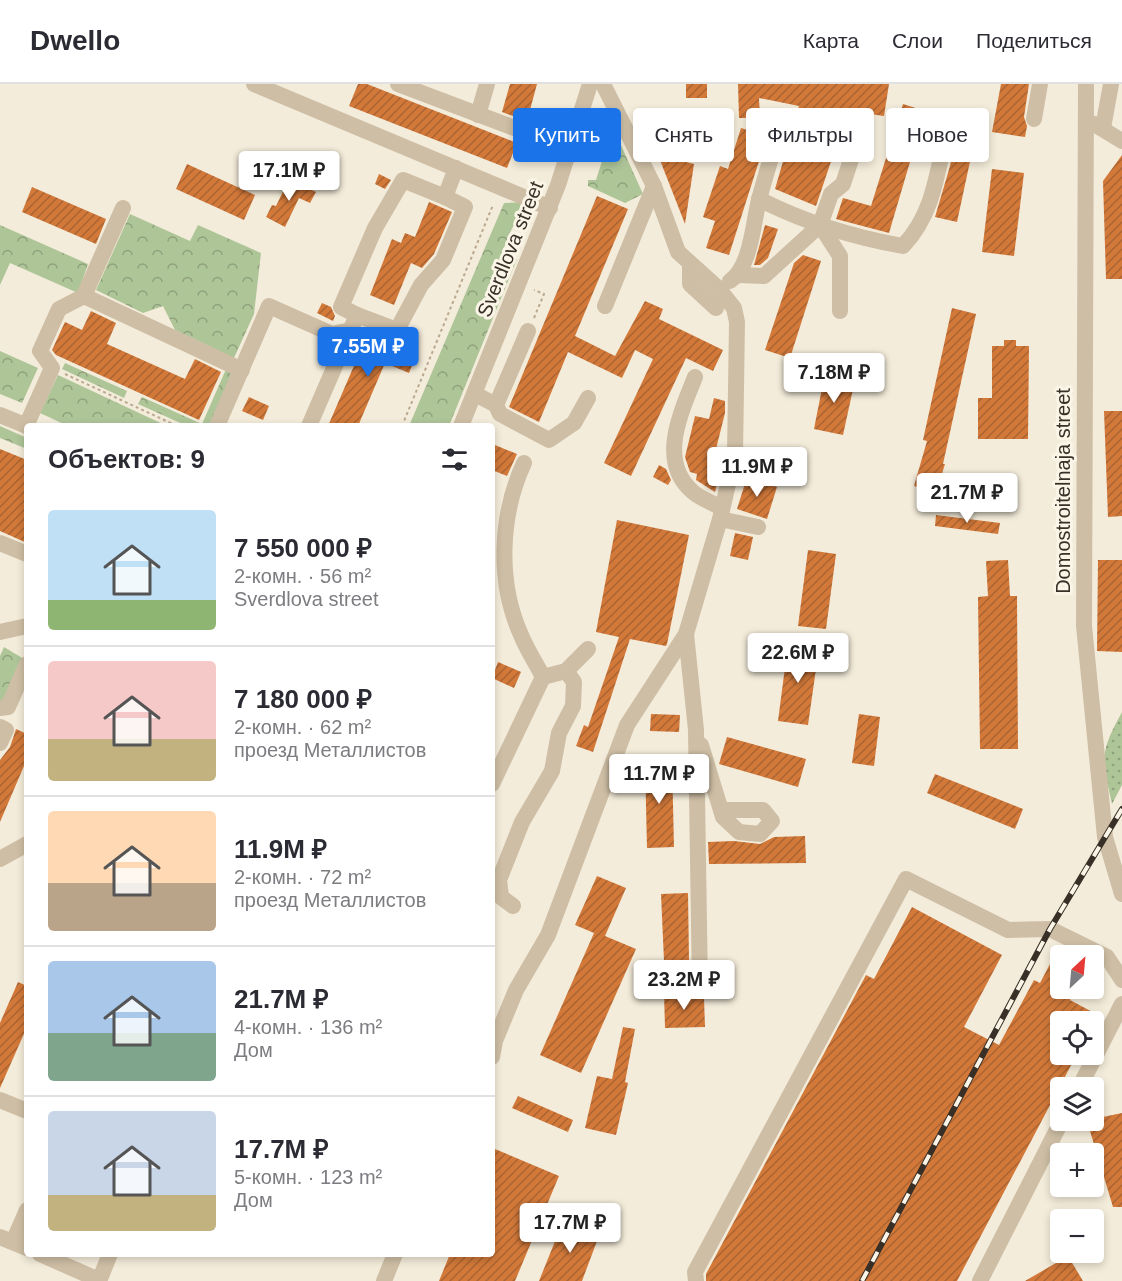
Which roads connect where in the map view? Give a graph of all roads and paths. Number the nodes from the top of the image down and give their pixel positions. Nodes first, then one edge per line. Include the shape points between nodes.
1 (254, 84) edge
2 (398, 84) edge
3 (487, 84) edge
4 (590, 84) edge
5 (603, 84) edge
6 (1040, 84) edge
7 (1086, 84) edge
8 (1111, 84) edge
9 (583, 108) edge
10 (478, 115) junction
11 (1034, 119) dead end
12 (1085, 120) junction
13 (513, 128) edge
14 (1103, 128) junction
15 (1122, 141) edge
16 (567, 162) edge
17 (770, 162) edge
18 (850, 162) edge
19 (939, 162) edge
20 (456, 168) junction
21 (654, 186) junction
22 (445, 197) junction
23 (759, 199) junction
24 (493, 205) dead end
25 (123, 208) dead end
26 (550, 208) junction
27 (820, 225) junction
28 (690, 265) junction
29 (739, 275) junction
30 (719, 289) junction
31 (534, 290) dead end
32 (84, 296) junction
33 (605, 306) dead end
34 (716, 308) dead end
35 (840, 311) dead end
36 (354, 322) junction
37 (528, 331) joint
38 (52, 368) junction
39 (242, 370) junction
40 (695, 377) dead end
41 (475, 394) junction
42 (588, 398) dead end
43 (496, 405) junction
44 (0, 415) edge
45 (27, 423) edge
46 (171, 423) edge
47 (218, 423) edge
48 (310, 423) edge
49 (403, 423) edge
50 (462, 423) edge
51 (24, 425) edge
52 (524, 463) dead end
53 (721, 513) junction
54 (758, 527) dead end
55 (0, 543) edge
56 (24, 553) edge
57 (24, 627) edge
58 (0, 632) edge
59 (686, 634) junction
60 (588, 649) dead end
61 (24, 671) edge
62 (566, 671) junction
63 (543, 677) junction
64 (0, 708) edge
65 (0, 727) edge
66 (696, 730) junction
67 (0, 743) edge
68 (495, 778) edge
69 (721, 810) dead end
70 (24, 846) edge
71 (1116, 852) edge
72 (0, 859) edge
73 (1122, 894) edge
74 (513, 906) dead end
75 (1122, 980) edge
76 (700, 988) dead end
77 (1122, 1004) edge
78 (495, 1041) edge
79 (1085, 1077) edge
80 (0, 1100) edge
81 (24, 1110) edge
82 (1056, 1131) edge
83 (24, 1217) edge
84 (13, 1242) edge
85 (57, 1257) edge
86 (109, 1257) edge
87 (394, 1257) edge
88 (99, 1280) edge
89 (384, 1281) edge
90 (696, 1281) edge
91 (980, 1281) edge

1 - 20 street
2 - 10 street
3 - 10 street
4 - 9 street, Sverdlova street
5 - 21 street
6 - 11 street
7 - 12 street, Domostroitelnaja street
8 - 14 street
10 - 13 street
12 - 14 street
12 - 71 street, Domostroitelnaja street via 1084,626 1102,814
14 - 15 street
16 - 26 street, Sverdlova street
17 - 23 street
18 - 27 street via 843,184 831,194
19 - 27 street via 929,208 916,233 903,246
20 - 22 street
20 - 26 street
21 - 28 street via 678,252
21 - 33 street
22 - 36 street via 403,180 375,228 341,307
22 - 36 street via 465,207 443,260 421,285 397,330
23 - 27 street
23 - 29 street
24 - 49 path
25 - 32 street
26 - 41 street, Sverdlova street
27 - 29 street via 764,276
27 - 35 street via 840,256
28 - 30 street
28 - 34 street via 690,284
29 - 30 street
30 - 53 street via 734,308 737,322 735,454
31 - 37 path via 544,294
32 - 38 street via 59,309 40,351
32 - 39 street
36 - 39 street via 332,334 269,306
36 - 48 street
37 - 43 street
38 - 45 street
38 - 46 path
39 - 47 street
40 - 53 street via 675,429 675,463 680,477 694,493
41 - 43 street
41 - 50 street, Sverdlova street
42 - 43 street via 573,423 549,440 500,414
44 - 51 street
52 - 63 street via 513,485 505,527 506,579 520,633
53 - 54 street
53 - 59 street
55 - 56 street
57 - 58 street
59 - 66 street
59 - 78 street via 627,725 548,935 513,998
60 - 62 street
61 - 64 street via 8,707
62 - 63 street
62 - 74 street via 574,682 573,706 559,733 552,771 522,822 499,880 501,897
63 - 68 street
65 - 67 street via 6,730
66 - 69 street
66 - 76 street
70 - 72 street
71 - 73 street, Domostroitelnaja street
75 - 90 street via 1107,957 1050,929 1008,930 906,879 695,1272
77 - 79 street
80 - 81 street
82 - 91 street
83 - 84 street
85 - 88 street
86 - 88 street
87 - 89 street

